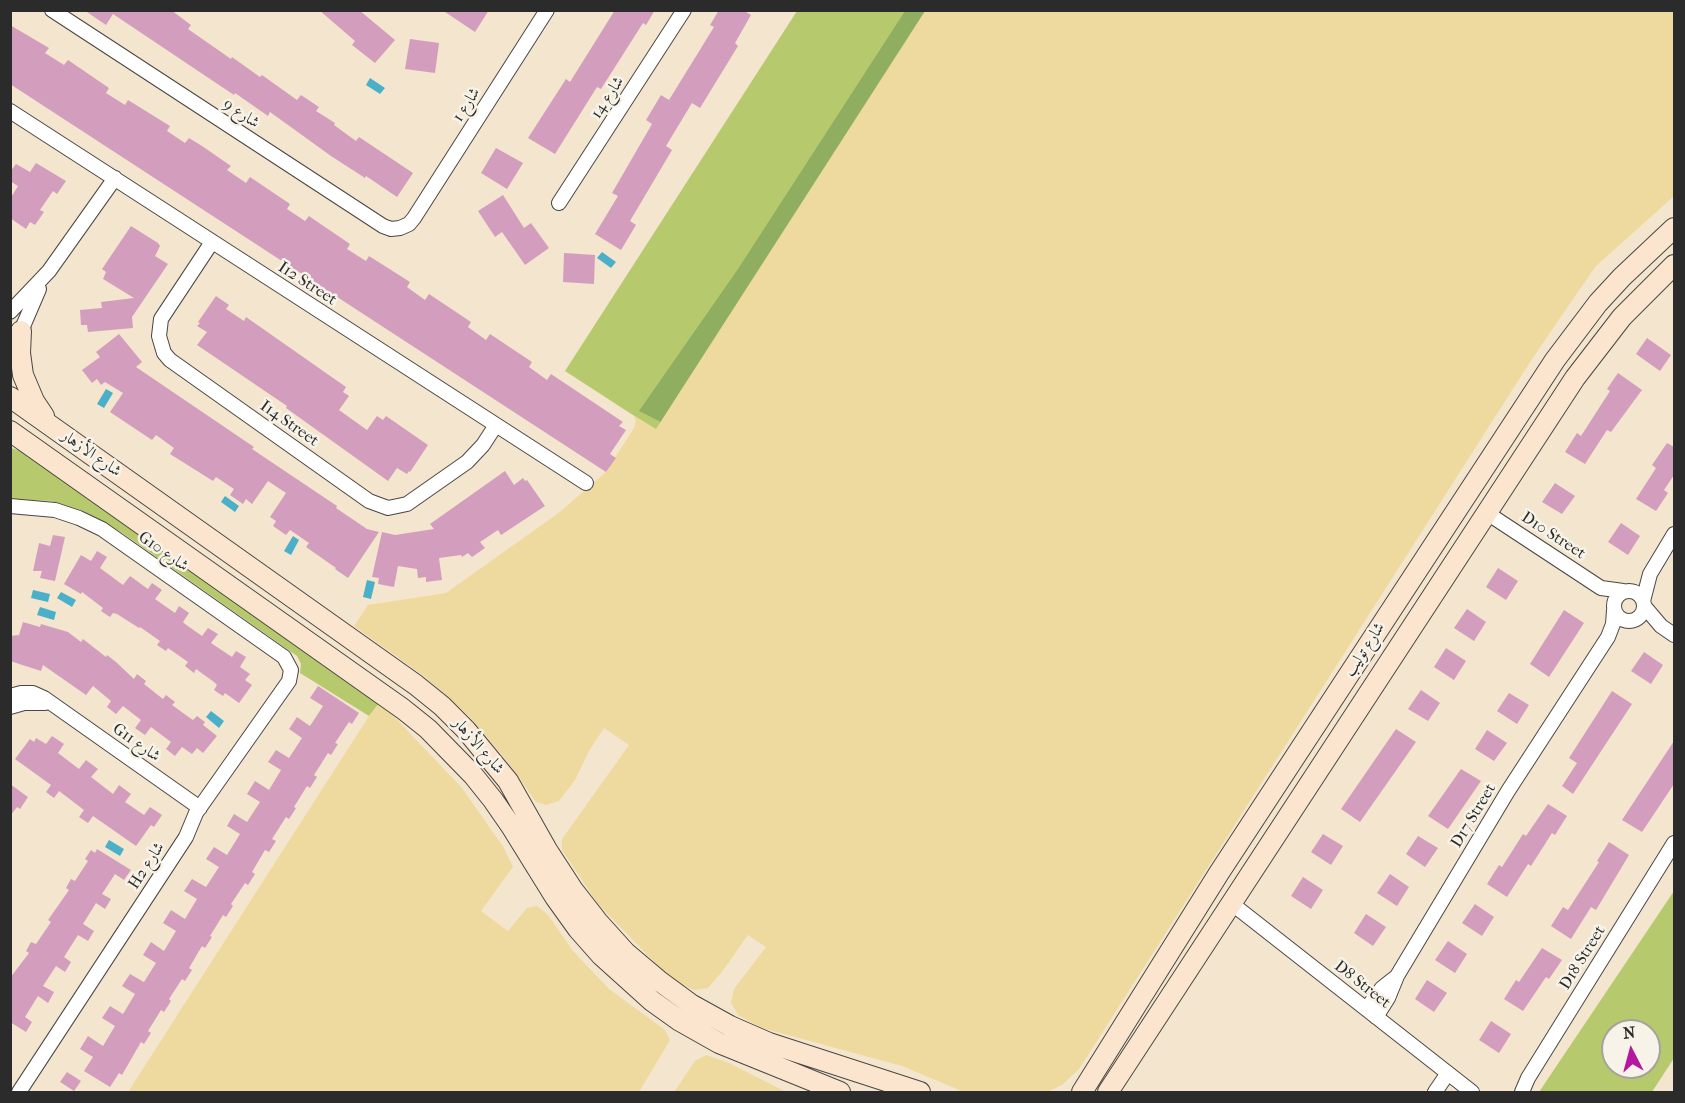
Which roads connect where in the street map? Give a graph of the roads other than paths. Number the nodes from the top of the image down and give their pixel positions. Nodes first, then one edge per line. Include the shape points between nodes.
1 (52, 10) edge
2 (546, 10) edge
3 (684, 10) edge
4 (13, 117) edge
5 (115, 178) junction
6 (559, 203) dead end
7 (414, 218) joint
8 (1674, 228) edge
9 (212, 242) junction
10 (1674, 265) edge
11 (49, 271) junction
12 (10, 312) edge
13 (21, 331) junction
14 (10, 353) edge
15 (10, 397) edge
16 (10, 411) edge
17 (1520, 413) junction
18 (496, 425) junction
19 (51, 426) junction
20 (10, 431) edge
21 (20, 444) edge
22 (119, 474) junction
23 (586, 483) dead end
24 (10, 506) edge
25 (1487, 513) junction
26 (1674, 534) edge
27 (1650, 574) junction
28 (1601, 588) junction
29 (1625, 591) junction
30 (1643, 604) junction
31 (1614, 608) junction
32 (1632, 620) junction
33 (1661, 626) junction
34 (1674, 635) edge
35 (1608, 637) junction
36 (284, 657) joint
37 (10, 696) edge
38 (53, 704) junction
39 (10, 707) edge
40 (1265, 804) junction
41 (200, 808) junction
42 (1674, 843) edge
43 (1232, 903) junction
44 (1371, 1013) junction
45 (1453, 1077) junction
46 (1528, 1078) junction
47 (1086, 1087) edge
48 (1112, 1090) edge
49 (19, 1092) edge
50 (840, 1092) edge
51 (920, 1092) edge
52 (1070, 1092) edge
53 (1435, 1092) edge
54 (1449, 1092) edge
55 (1472, 1092) edge
56 (1511, 1092) edge
57 (1522, 1092) edge

1 - 7 street, شارع 9 via 383,226 400,228
2 - 7 street, شارع 1
3 - 6 street, شارع 14
4 - 5 street, I12 Street
5 - 9 street, I12 Street
5 - 11 street
8 - 17 street, شارع توليب via 1598,303
9 - 18 street, I12 Street
9 - 18 street, I14 Street via 161,319 159,336 164,352 369,501 388,508 406,504 467,462
10 - 25 street, شارع توليب via 1598,347
11 - 12 street
11 - 13 street
13 - 14 street
13 - 19 street via 23,375
15 - 19 street, شارع الأزهار
16 - 22 street via 79,457
17 - 25 street via 1518,433 1487,482
17 - 40 street, شارع توليب
18 - 23 street, I12 Street
19 - 22 street, شارع الأزهار
20 - 21 street, شارع الأزهار
21 - 50 street, شارع الأزهار via 428,729 493,800 578,929 652,1001 719,1043
22 - 51 street, شارع الأزهار via 442,706 466,729 508,782 573,891 597,922 658,980 720,1021 769,1043
24 - 36 street, G10 شارع via 55,510 91,523
25 - 28 street, D10 Street
25 - 43 street, شارع توليب
26 - 27 street
27 - 29 street
27 - 30 street
28 - 29 street, D10 Street
28 - 31 street, D10 Street
29 - 30 street via 1639,594
29 - 31 street via 1616,598
30 - 32 street via 1642,613
30 - 33 street
31 - 32 street via 1620,618
31 - 35 street, D17 Street
32 - 33 street
32 - 35 street, D17 Street
33 - 34 street
35 - 44 street, D17 Street via 1508,791 1397,976 1379,992
36 - 41 street, H2 شارع via 291,670 289,681
37 - 38 street, G11 شارع via 33,693
38 - 39 street via 24,703
38 - 41 street, G11 شارع
40 - 43 street via 1263,824 1232,873
40 - 47 street, شارع توليب
41 - 49 street, H2 شارع via 186,837
42 - 46 street, D18 Street
43 - 44 street, D8 Street
43 - 48 street, شارع توليب
44 - 45 street, D8 Street
45 - 53 street
45 - 54 street
45 - 55 street, D8 Street
46 - 56 street
46 - 57 street, D18 Street
47 - 52 street

